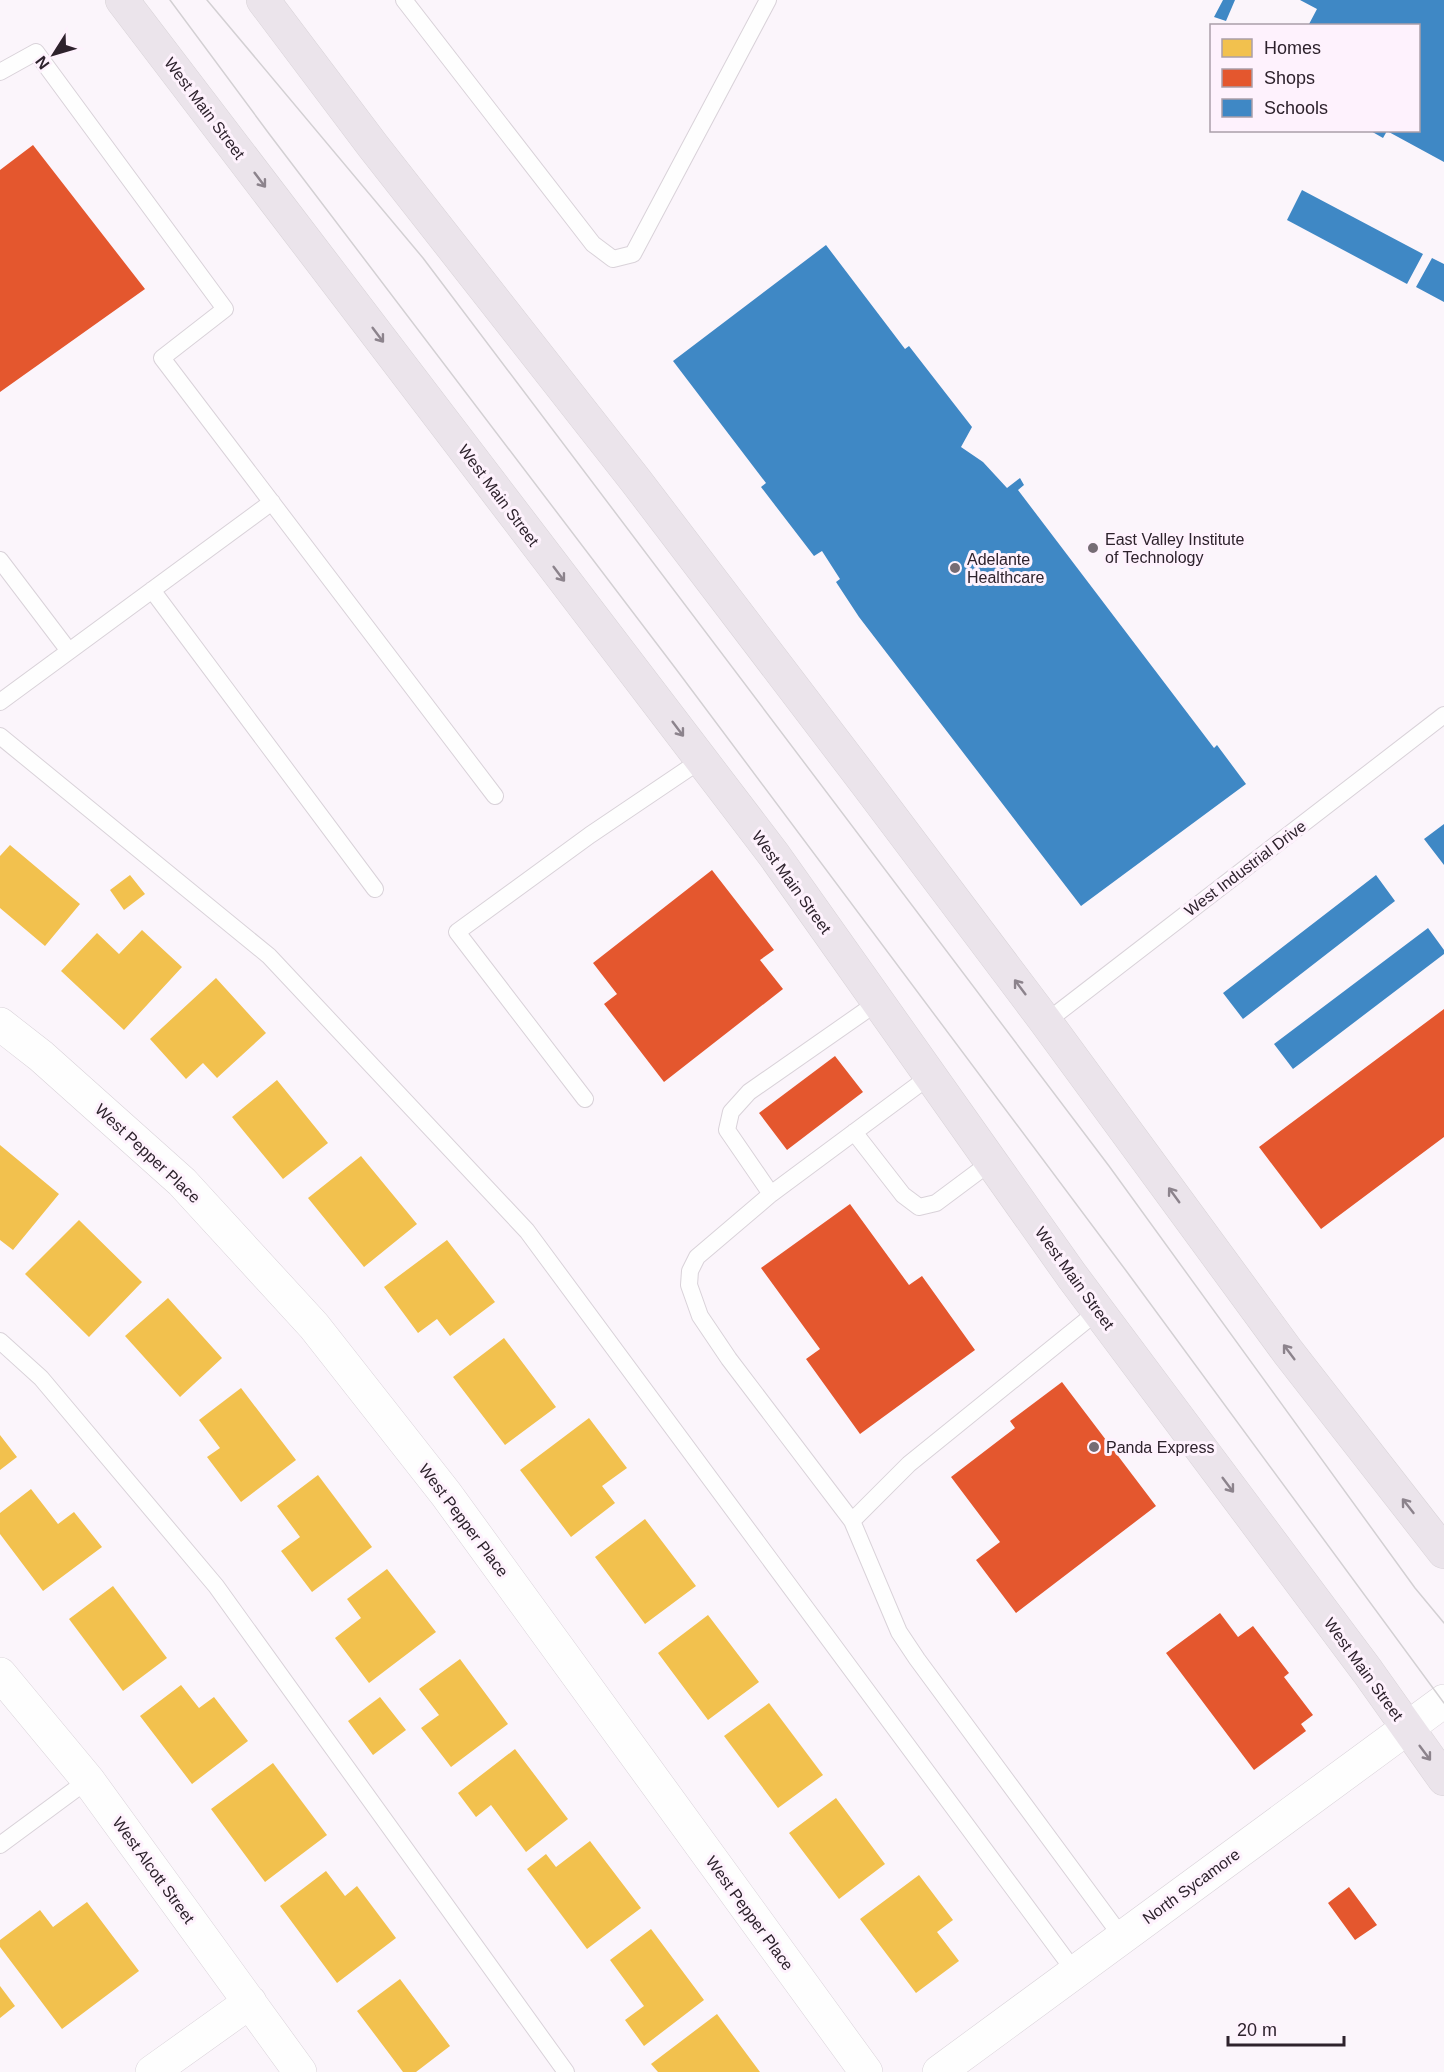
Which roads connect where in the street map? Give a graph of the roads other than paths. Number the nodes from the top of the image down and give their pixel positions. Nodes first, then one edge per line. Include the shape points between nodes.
1 (122, 0) edge
2 (263, 0) edge
3 (404, 0) edge
4 (768, 0) edge
5 (0, 72) edge
6 (272, 502) junction
7 (0, 560) edge
8 (152, 590) junction
9 (69, 651) junction
10 (0, 702) edge
11 (1444, 715) edge
12 (0, 736) edge
13 (701, 760) junction
14 (495, 796) dead end
15 (375, 890) dead end
16 (878, 1002) junction
17 (1046, 1022) junction
18 (0, 1024) edge
19 (930, 1076) junction
20 (585, 1099) dead end
21 (854, 1132) junction
22 (992, 1162) junction
23 (771, 1194) junction
24 (1098, 1311) junction
25 (0, 1341) edge
26 (852, 1521) junction
27 (1444, 1552) edge
28 (0, 1674) edge
29 (1444, 1701) edge
30 (1406, 1728) junction
31 (1444, 1779) edge
32 (88, 1780) junction
33 (0, 1845) edge
34 (1122, 1937) junction
35 (1075, 1972) junction
36 (250, 2002) junction
37 (152, 2072) edge
38 (300, 2072) edge
39 (566, 2072) edge
40 (866, 2072) edge
41 (939, 2072) edge

1 -> 13 main road, West Main Street
17 -> 2 main road via 636,481
3 - 4 lane via 592,244 613,259 633,254
5 - 6 lane via 36,52 225,309 162,358
6 - 8 lane
6 - 14 lane
7 - 9 lane
8 - 9 lane
8 - 15 lane
9 - 10 lane
11 - 17 lane, West Industrial Drive
12 - 35 lane via 269,956 527,1231
13 - 16 main road, West Main Street
13 - 20 lane via 457,932
16 - 19 main road, West Main Street
16 - 23 lane via 749,1092 731,1112 727,1130
27 -> 17 main road via 1288,1352
18 - 40 street, West Pepper Place via 182,1182 314,1326 446,1494
19 - 21 lane
19 - 22 main road, West Main Street
21 - 22 lane via 903,1195 919,1207 936,1203
21 - 23 lane
22 - 24 main road, West Main Street
23 - 26 lane via 697,1257 690,1270 689,1285 700,1316 729,1359
24 - 26 lane via 909,1464
24 -> 30 main road, West Main Street
25 - 39 lane via 41,1378 216,1586
26 - 34 lane via 899,1632
28 - 32 street, West Alcott Street
29 - 30 street, North Sycamore
30 -> 31 main road, West Main Street
30 - 34 street, North Sycamore
32 - 33 lane
32 - 36 street, West Alcott Street
34 - 35 street, North Sycamore
35 - 41 street, North Sycamore
36 - 37 street
36 - 38 street, West Alcott Street

